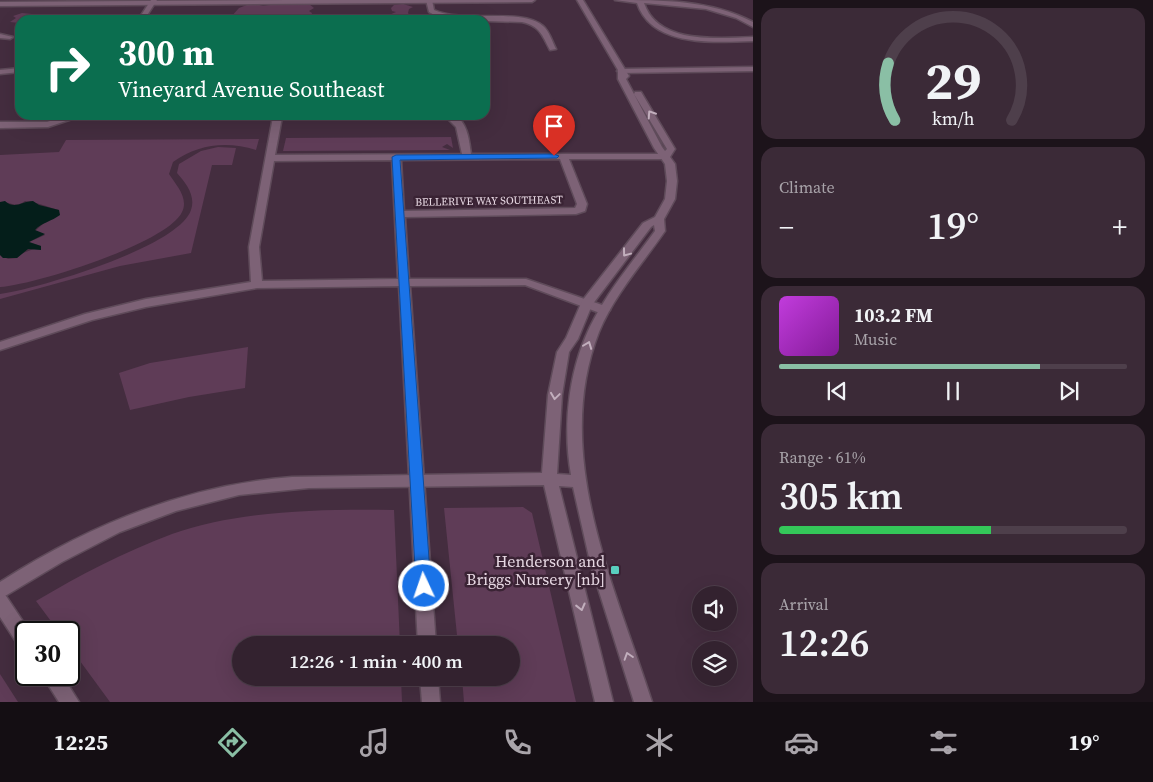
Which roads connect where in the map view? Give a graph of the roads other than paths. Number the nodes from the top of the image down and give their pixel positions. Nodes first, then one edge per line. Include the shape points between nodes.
1 (327, 0) edge
2 (429, 0) edge
3 (532, 0) edge
4 (580, 0) edge
5 (618, 0) edge
6 (153, 1) edge
7 (640, 2) junction
8 (0, 4) edge
9 (144, 15) edge
10 (436, 15) edge
11 (490, 19) edge
12 (753, 25) edge
13 (0, 36) edge
14 (10, 36) dead end
15 (753, 40) edge
16 (552, 49) dead end
17 (753, 69) edge
18 (15, 70) edge
19 (621, 70) junction
20 (0, 72) edge
21 (62, 120) edge
22 (277, 120) edge
23 (458, 120) edge
24 (0, 125) edge
25 (563, 156) junction
26 (666, 156) junction
27 (396, 157) junction
28 (467, 157) junction
29 (270, 158) junction
30 (400, 214) junction
31 (659, 219) junction
32 (404, 282) junction
33 (257, 285) junction
34 (586, 304) junction
35 (604, 310) junction
36 (0, 346) edge
37 (550, 479) junction
38 (418, 481) junction
39 (579, 482) junction
40 (0, 591) edge
41 (0, 602) edge
42 (15, 625) edge
43 (427, 636) edge
44 (58, 686) edge
45 (430, 686) edge
46 (70, 702) edge
47 (431, 702) edge
48 (604, 702) edge
49 (643, 702) edge

1 - 2 street
1 - 6 street
2 - 3 street
2 - 10 street via 431,11
4 - 19 street
5 - 7 street
6 - 8 street
6 - 9 street
7 - 12 street via 710,7 738,16
7 - 15 street via 648,21 669,32 701,38
11 - 16 street via 532,22 541,27
13 - 14 street
17 - 19 street
18 - 20 street
19 - 26 street via 622,79 658,148
21 - 24 street via 40,125
22 - 29 street
23 - 28 street
25 - 26 street
25 - 28 street
25 - 30 street, BELLERIVE WAY SOUTHEAST via 582,204 576,211
26 - 31 street via 672,181 670,199
27 - 28 street
27 - 29 street
27 - 30 street
29 - 33 street via 254,247
30 - 32 street
31 -> 34 street via 647,225
31 - 35 street via 660,231
32 - 33 street
32 - 34 street via 526,282
32 - 38 street
33 - 36 street via 137,305
34 - 35 street
34 -> 37 street via 564,352 555,395
39 -> 35 street via 574,418 576,394 585,352
37 - 38 street
37 - 39 street
37 -> 48 street
38 - 40 street via 286,484 210,495 118,526 51,559
38 - 43 street
49 -> 39 street via 608,596
41 - 42 street
44 - 46 street
45 - 47 street

